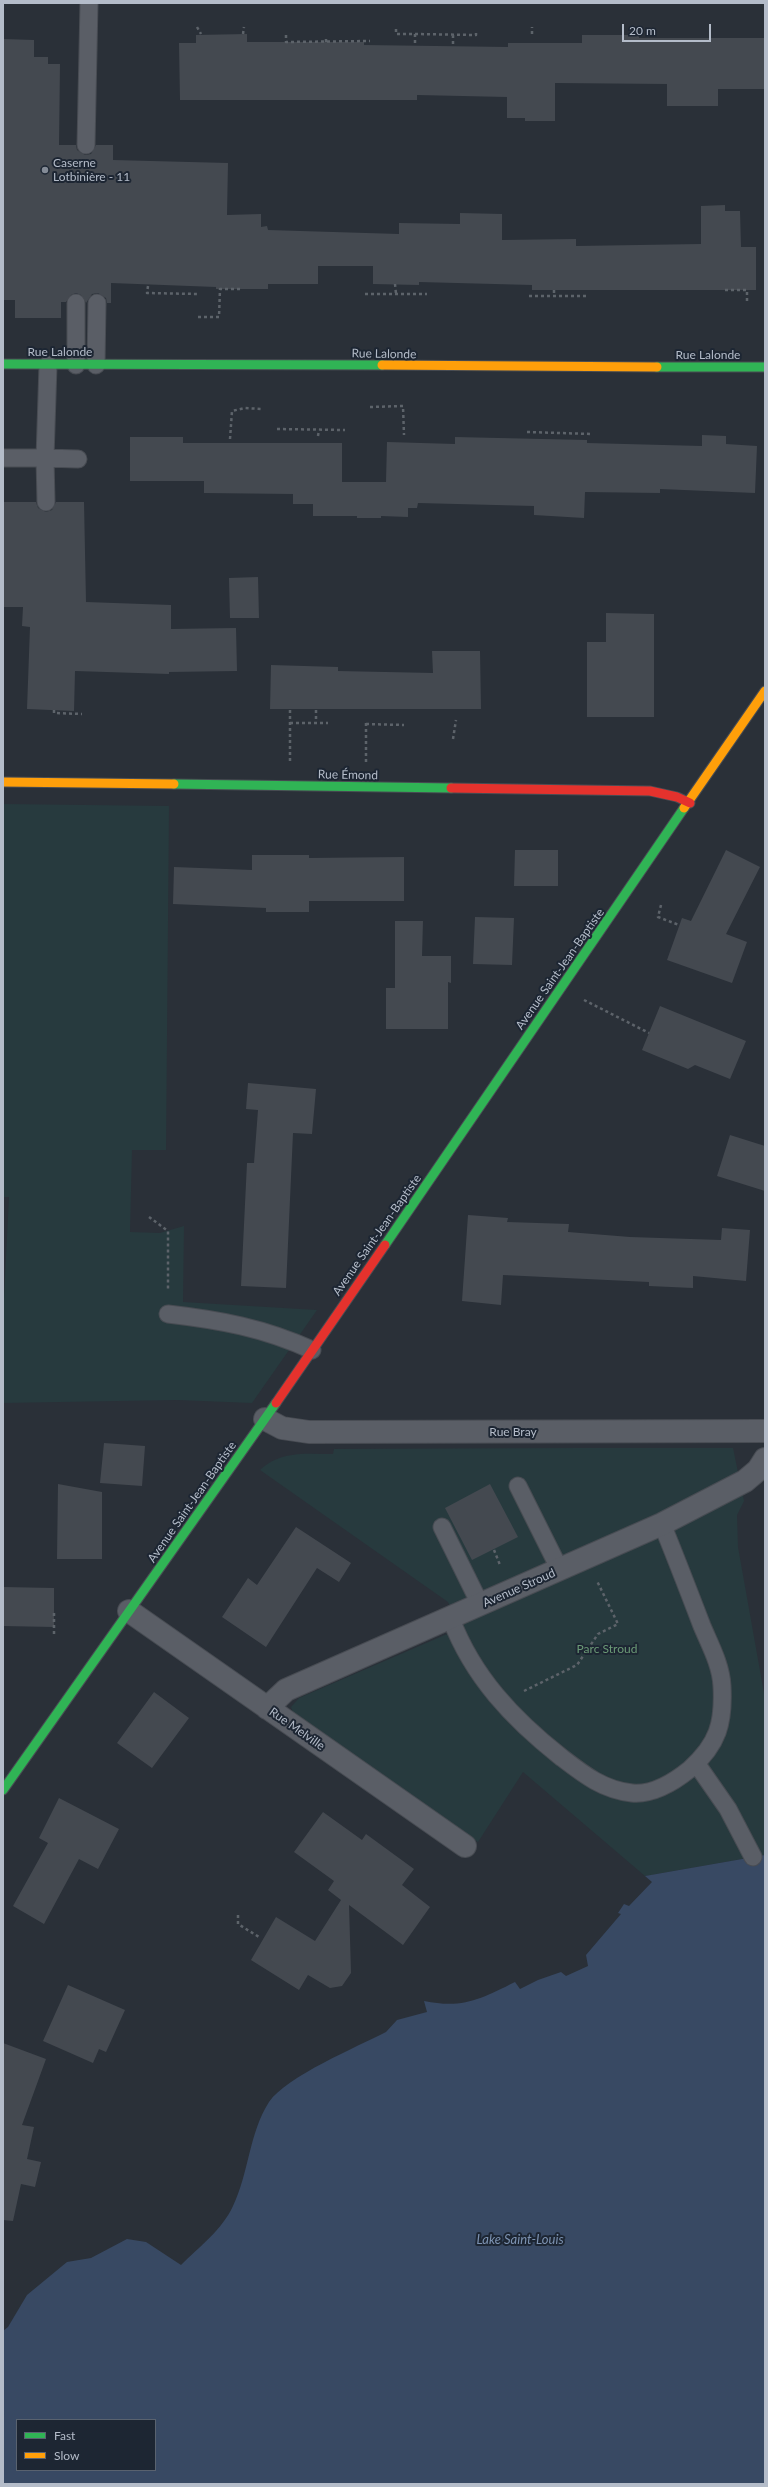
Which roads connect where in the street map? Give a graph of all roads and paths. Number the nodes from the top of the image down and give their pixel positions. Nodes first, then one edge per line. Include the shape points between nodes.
1 (89, 3) edge
2 (198, 27) dead end
3 (244, 27) dead end
4 (532, 27) dead end
5 (396, 29) dead end
6 (434, 30) dead end
7 (476, 31) dead end
8 (201, 34) dead end
9 (243, 34) dead end
10 (415, 34) junction
11 (434, 34) junction
12 (532, 34) dead end
13 (286, 35) dead end
14 (453, 35) junction
15 (326, 36) dead end
16 (370, 41) dead end
17 (326, 42) junction
18 (416, 45) dead end
19 (453, 46) dead end
20 (86, 145) dead end
21 (396, 284) dead end
22 (148, 286) dead end
23 (242, 289) dead end
24 (554, 290) dead end
25 (725, 290) dead end
26 (198, 294) dead end
27 (365, 294) dead end
28 (396, 294) junction
29 (427, 294) dead end
30 (529, 296) dead end
31 (554, 296) junction
32 (589, 296) dead end
33 (76, 302) dead end
34 (97, 303) dead end
35 (747, 303) dead end
36 (198, 317) dead end
37 (3, 364) edge
38 (76, 364) junction
39 (48, 365) junction
40 (96, 365) junction
41 (765, 367) edge
42 (370, 407) dead end
43 (261, 409) dead end
44 (278, 429) dead end
45 (319, 430) junction
46 (345, 430) dead end
47 (527, 432) dead end
48 (592, 434) dead end
49 (404, 435) dead end
50 (318, 436) dead end
51 (230, 439) dead end
52 (3, 458) edge
53 (45, 458) junction
54 (78, 459) dead end
55 (46, 502) dead end
56 (765, 691) edge
57 (290, 709) dead end
58 (54, 710) dead end
59 (316, 710) dead end
60 (82, 714) dead end
61 (366, 720) dead end
62 (456, 720) dead end
63 (316, 722) junction
64 (290, 723) junction
65 (328, 723) dead end
66 (366, 724) junction
67 (404, 725) dead end
68 (453, 739) dead end
69 (290, 766) dead end
70 (366, 767) dead end
71 (3, 782) edge
72 (690, 803) junction
73 (661, 905) dead end
74 (679, 925) dead end
75 (580, 998) dead end
76 (649, 1033) dead end
77 (149, 1217) dead end
78 (168, 1314) joint
79 (312, 1350) junction
80 (265, 1419) junction
81 (765, 1431) edge
82 (765, 1459) edge
83 (518, 1486) dead end
84 (662, 1524) junction
85 (442, 1526) dead end
86 (586, 1559) junction
87 (560, 1570) junction
88 (481, 1606) junction
89 (129, 1611) junction
90 (54, 1613) dead end
91 (451, 1619) junction
92 (54, 1637) dead end
93 (501, 1702) junction
94 (267, 1708) junction
95 (696, 1763) junction
96 (3, 1790) edge
97 (465, 1846) dead end
98 (753, 1857) dead end
99 (238, 1915) dead end
100 (258, 1937) dead end

1 - 20 lane
2 - 8 path
3 - 9 path
4 - 12 path
5 - 10 path via 396,34
6 - 11 path
7 - 14 path via 476,35
10 - 11 path
10 - 18 path
11 - 14 path
13 - 17 path via 286,42
14 - 19 path
15 - 17 path
16 - 17 path
21 - 28 path
22 - 26 path via 147,293
23 - 36 path via 220,289 219,317
24 - 31 path
25 - 35 path via 747,290
27 - 28 path
28 - 29 path
30 - 31 path
31 - 32 path
33 - 38 lane
34 - 40 lane
37 - 39 street, Rue Lalonde
38 - 39 street, Rue Lalonde
38 - 40 street, Rue Lalonde
39 - 53 lane
40 - 41 street, Rue Lalonde
42 - 49 path via 403,406
43 - 51 path via 240,408 232,411
44 - 45 path
45 - 46 path
45 - 50 path
47 - 48 path
52 - 53 lane
53 - 54 lane
53 - 55 lane
56 - 72 street, Avenue Saint-Jean-Baptiste
57 - 64 path
58 - 60 path via 54,713
59 - 63 path
61 - 66 path
62 - 68 path
63 - 64 path
63 - 65 path
64 - 69 path
66 - 67 path
66 - 70 path
71 - 72 street, Rue Émond via 650,791 677,797
72 - 79 street, Avenue Saint-Jean-Baptiste
73 - 74 path via 658,917
75 - 76 path
77 - 78 path via 168,1231
78 - 79 lane via 250,1327 280,1335
79 - 80 street, Avenue Saint-Jean-Baptiste
80 - 81 street, Rue Bray via 282,1428 309,1432
80 - 89 street, Avenue Saint-Jean-Baptiste
82 - 84 street, Avenue Stroud via 745,1482
83 - 87 lane
84 - 86 street, Avenue Stroud
84 - 95 lane via 718,1665 722,1684 722,1716 706,1755
85 - 88 lane
86 - 87 street, Avenue Stroud
86 - 93 path via 618,1624 598,1634 577,1664
87 - 88 street, Avenue Stroud
88 - 91 street, Avenue Stroud
89 - 94 street, Rue Melville
89 - 96 street, Avenue Saint-Jean-Baptiste
90 - 92 path
91 - 93 lane via 465,1654
91 - 94 street, Avenue Stroud via 286,1690
93 - 95 lane via 532,1734 596,1783 611,1788 633,1793 657,1789 672,1782
94 - 97 street, Rue Melville
95 - 98 lane via 728,1809
99 - 100 path via 238,1924

